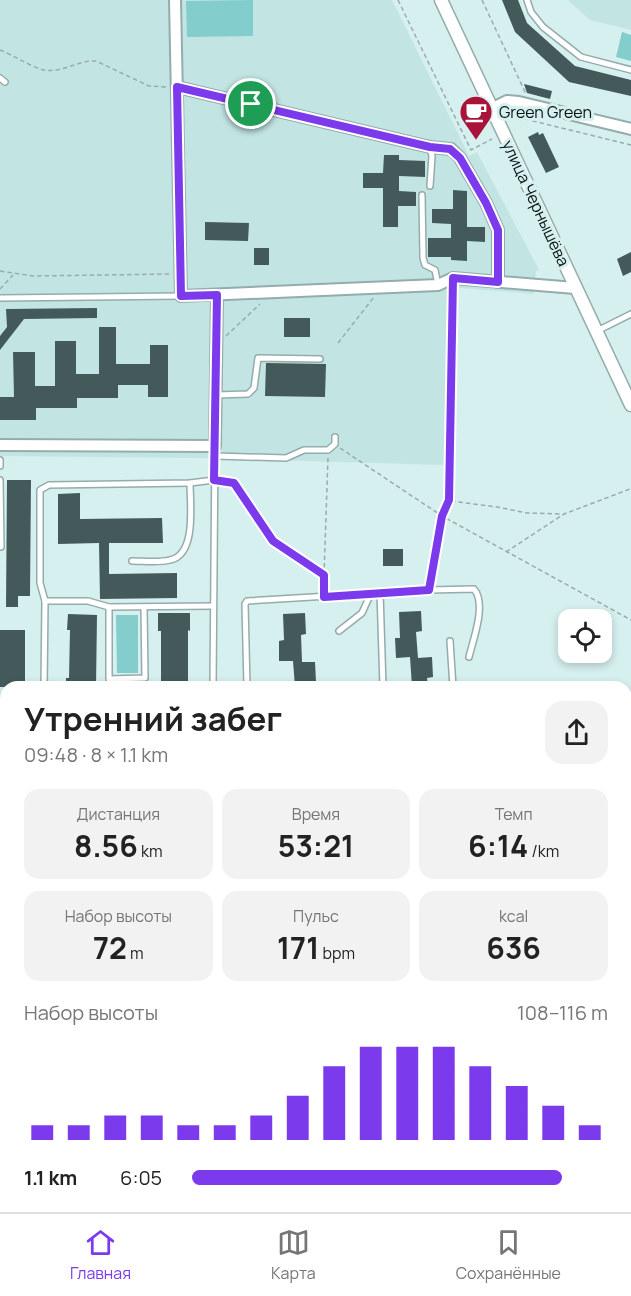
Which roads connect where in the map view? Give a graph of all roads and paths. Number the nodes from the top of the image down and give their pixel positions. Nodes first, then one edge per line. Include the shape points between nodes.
1 (175, 0) edge
2 (398, 0) edge
3 (441, 0) edge
4 (482, 0) edge
5 (527, 0) edge
6 (0, 50) edge
7 (631, 70) edge
8 (177, 87) junction
9 (533, 98) dead end
10 (493, 108) junction
11 (525, 119) dead end
12 (631, 129) edge
13 (492, 139) dead end
14 (631, 145) edge
15 (430, 147) junction
16 (430, 186) dead end
17 (422, 195) dead end
18 (0, 271) edge
19 (180, 273) junction
20 (13, 274) junction
21 (453, 278) junction
22 (498, 282) junction
23 (438, 285) junction
24 (382, 287) junction
25 (575, 288) junction
26 (0, 290) edge
27 (270, 293) junction
28 (217, 295) junction
29 (181, 296) junction
30 (0, 298) edge
31 (631, 314) edge
32 (596, 332) junction
33 (338, 343) dead end
34 (217, 345) junction
35 (320, 359) dead end
36 (216, 394) junction
37 (631, 405) edge
38 (335, 437) dead end
39 (334, 444) junction
40 (0, 445) edge
41 (328, 450) junction
42 (215, 451) junction
43 (0, 460) edge
44 (0, 466) edge
45 (0, 480) edge
46 (214, 480) junction
47 (190, 483) junction
48 (630, 489) edge
49 (449, 500) junction
50 (564, 514) junction
51 (442, 516) junction
52 (1, 547) edge
53 (506, 552) junction
54 (132, 561) dead end
55 (324, 575) junction
56 (429, 590) junction
57 (380, 592) junction
58 (371, 593) junction
59 (324, 597) junction
60 (45, 601) junction
61 (213, 606) junction
62 (109, 607) junction
63 (144, 607) junction
64 (631, 620) edge
65 (339, 630) dead end
66 (450, 641) dead end
67 (469, 657) dead end
68 (45, 681) edge
69 (213, 681) edge
70 (247, 681) edge
71 (383, 681) edge
72 (453, 681) edge

1 - 8 street
2 - 13 path via 471,150
3 - 10 street, улица Чернышёва
4 - 9 path via 526,93
5 - 7 lane via 543,27 581,57
6 - 8 path via 45,70 96,61 149,86
8 - 15 street
8 - 19 street
10 - 12 street via 507,101 519,102
10 - 25 street, улица Чернышёва
11 - 14 path
15 - 16 lane
15 - 22 street via 450,149 460,158 486,203 498,230
17 - 23 lane via 423,258 425,265 435,270
18 - 20 path
19 - 20 path
19 - 29 street
20 - 26 path
21 - 22 street
21 - 23 street
21 - 49 path
22 - 25 street
23 - 24 street
24 - 27 street
24 - 33 path
25 - 32 street, улица Чернышёва
27 - 28 street
27 - 34 path
28 - 29 street
28 - 34 street
29 - 30 lane
31 - 32 lane
32 - 37 street, улица Чернышёва
34 - 36 street
35 - 36 lane via 258,358 254,388 248,394
36 - 42 street
38 - 39 lane
39 - 41 lane
39 - 51 path
40 - 42 street
41 - 42 lane via 304,450 286,458
41 - 55 path
42 - 46 lane
43 - 44 lane
45 - 52 lane
46 - 47 lane
46 - 55 path via 234,483 273,541
46 - 61 lane
47 - 54 lane via 190,528 183,552 169,561
47 - 60 lane via 48,485 40,490 40,584
48 - 50 path
49 - 50 path via 527,513
49 - 51 path
50 - 53 path
51 - 53 path
51 - 56 path
53 - 64 path
55 - 59 path
56 - 57 lane
56 - 67 lane via 477,591 479,613
57 - 58 lane
57 - 71 lane
58 - 59 lane
58 - 65 lane via 362,613
59 - 70 lane via 247,601
60 - 62 lane via 88,601
60 - 68 lane
61 - 63 lane
61 - 69 lane
62 - 63 lane
62 - 63 lane via 109,679 145,678
66 - 72 lane

